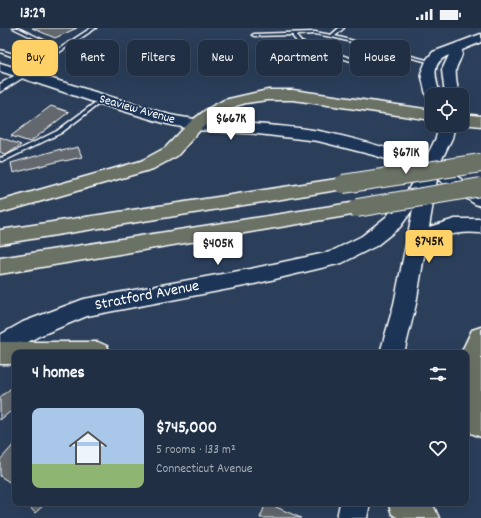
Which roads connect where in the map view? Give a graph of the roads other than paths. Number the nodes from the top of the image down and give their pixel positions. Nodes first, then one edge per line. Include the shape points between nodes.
1 (15, 28) edge
2 (94, 28) edge
3 (342, 28) edge
4 (295, 34) junction
5 (254, 35) dead end
6 (332, 36) junction
7 (479, 39) edge
8 (41, 40) edge
9 (455, 49) junction
10 (0, 51) edge
11 (58, 52) edge
12 (12, 55) edge
13 (350, 60) edge
14 (432, 62) junction
15 (0, 67) edge
16 (12, 72) edge
17 (19, 76) edge
18 (24, 76) edge
19 (0, 88) edge
20 (431, 88) edge
21 (451, 88) edge
22 (102, 100) junction
23 (425, 114) edge
24 (469, 120) edge
25 (481, 121) edge
26 (196, 125) junction
27 (445, 132) edge
28 (0, 159) edge
29 (481, 163) edge
30 (430, 167) junction
31 (481, 188) edge
32 (481, 200) edge
33 (0, 207) edge
34 (481, 226) edge
35 (0, 237) edge
36 (417, 240) junction
37 (0, 266) edge
38 (481, 337) edge
39 (0, 346) edge
40 (393, 350) edge
41 (0, 353) edge
42 (12, 353) edge
43 (481, 424) edge
44 (354, 506) edge
45 (407, 506) edge
46 (352, 518) edge
47 (423, 518) edge

1 - 8 lane
2 - 11 lane
3 - 6 lane
4 - 5 lane
4 - 6 lane via 315,33
4 - 13 lane via 300,43
6 - 14 lane
7 - 9 main road
9 - 14 main road via 438,55
9 - 21 main road via 456,56 448,76
10 - 12 lane
14 - 20 main road via 428,73
15 - 16 main road, Seaview Avenue
17 - 19 street
18 - 22 main road, Seaview Avenue
22 - 26 main road, Seaview Avenue
22 - 28 lane via 59,132
23 - 26 highway via 301,96 276,95 230,103
24 - 25 highway
26 - 30 main road, Seaview Avenue via 318,136
26 - 33 highway via 171,152 147,165
27 - 30 main road, Stratford Avenue
29 - 35 highway, bridge
30 - 32 main road, Seaview Avenue
30 - 36 main road
30 - 39 main road, Stratford Avenue via 412,198 393,222 369,241 335,258 250,277 84,308 31,329
31 - 37 highway, bridge
34 - 36 main road via 451,226
36 - 40 main road via 405,304
38 - 43 highway via 474,351 470,380 472,397
41 - 42 highway
44 - 46 main road
45 - 47 highway

